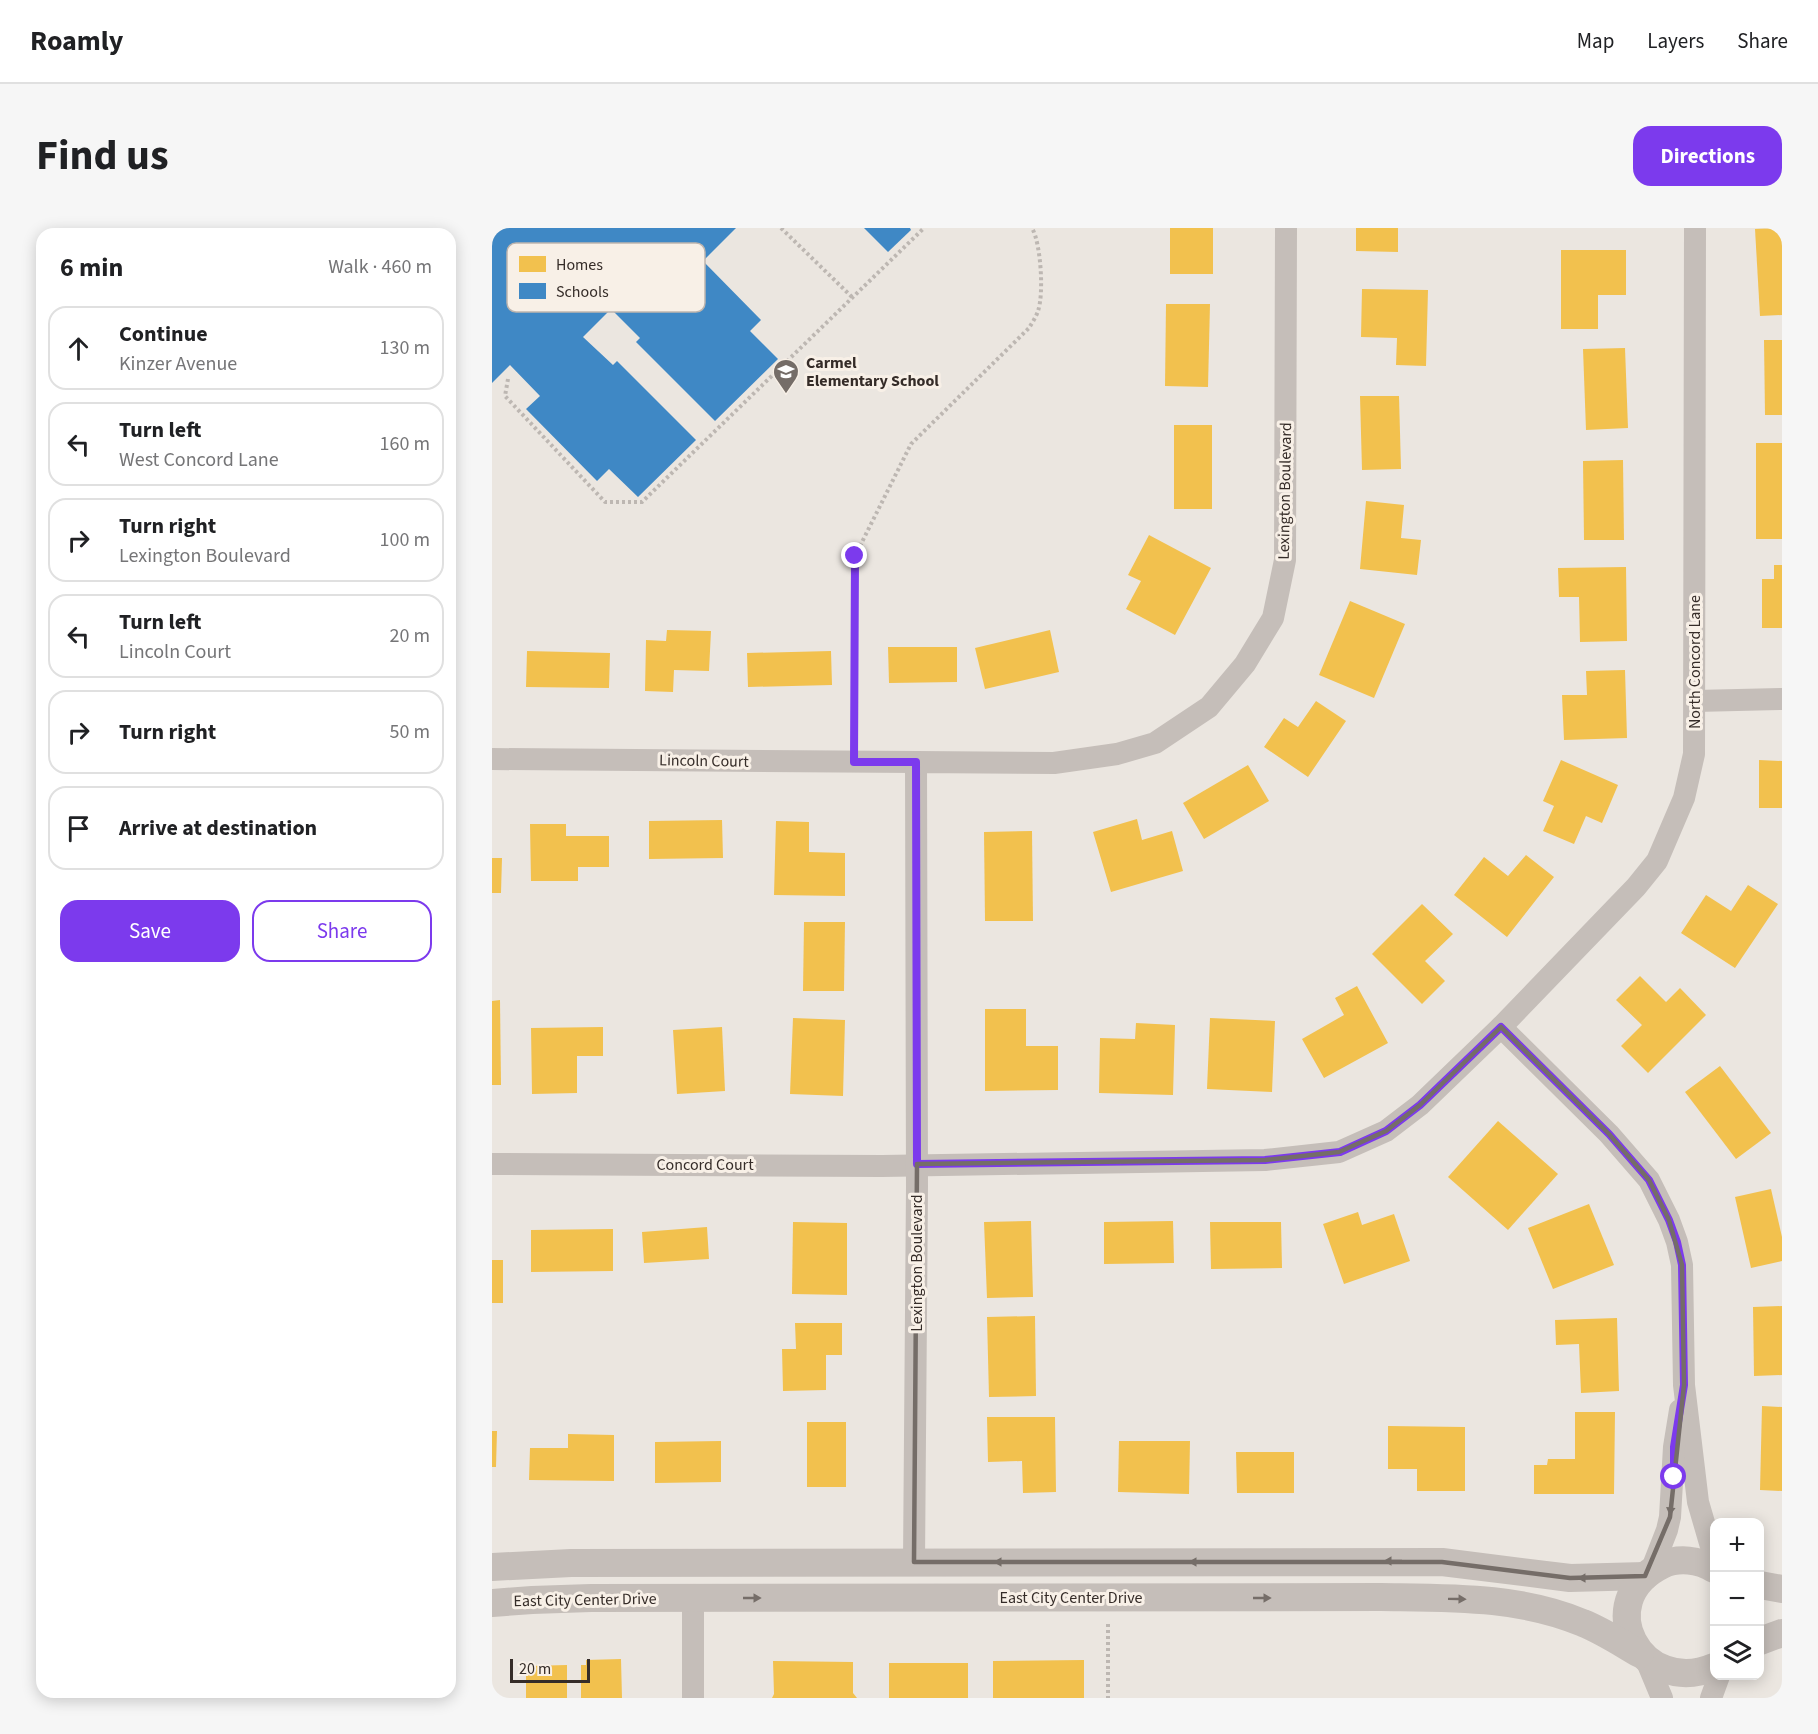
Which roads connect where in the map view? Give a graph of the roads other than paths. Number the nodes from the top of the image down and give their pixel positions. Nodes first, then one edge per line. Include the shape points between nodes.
1 (1286, 228) edge
2 (1695, 228) edge
3 (1782, 699) edge
4 (1695, 701) junction
5 (492, 759) edge
6 (916, 762) junction
7 (1501, 1027) junction
8 (492, 1164) edge
9 (917, 1164) junction
10 (1684, 1385) junction
11 (1710, 1543) edge
12 (914, 1562) junction
13 (492, 1567) edge
14 (1710, 1567) edge
15 (1648, 1573) junction
16 (1764, 1586) edge
17 (1782, 1588) edge
18 (693, 1599) junction
19 (492, 1604) edge
20 (1782, 1633) edge
21 (1764, 1640) edge
22 (1643, 1658) junction
23 (1710, 1669) edge
24 (1718, 1680) edge
25 (693, 1698) edge
26 (1662, 1698) edge
27 (1711, 1698) edge

1 - 6 street, Lexington Boulevard via 1285,560 1273,618 1245,664 1209,707 1155,743 1117,754 1054,763
2 - 4 street, North Concord Lane
3 - 4 street
4 - 7 street, North Concord Lane via 1694,754 1684,798 1657,861
5 - 6 street, Lincoln Court
6 - 9 street, Lexington Boulevard
7 - 9 street, North Concord Lane via 1412,1112 1386,1131 1340,1152 1265,1160
7 - 10 street via 1609,1134 1649,1180 1669,1220 1682,1265
8 - 9 street, Concord Court
9 - 12 street, Lexington Boulevard
10 - 11 street via 1698,1502
10 -> 15 street via 1674,1447 1670,1517
12 - 13 street via 571,1563
15 -> 12 street via 1570,1578 1442,1562
14 - 15 street via 1687,1560 1668,1562
15 - 22 street via 1635,1587 1627,1614 1632,1642
16 - 17 street
18 - 19 street, East City Center Drive via 544,1599
18 -> 22 street, East City Center Drive via 1472,1600 1545,1610 1580,1621
18 - 25 street
20 - 21 street
22 - 23 street, East City Center Drive via 1674,1674 1689,1675
22 - 26 street
24 - 27 street

